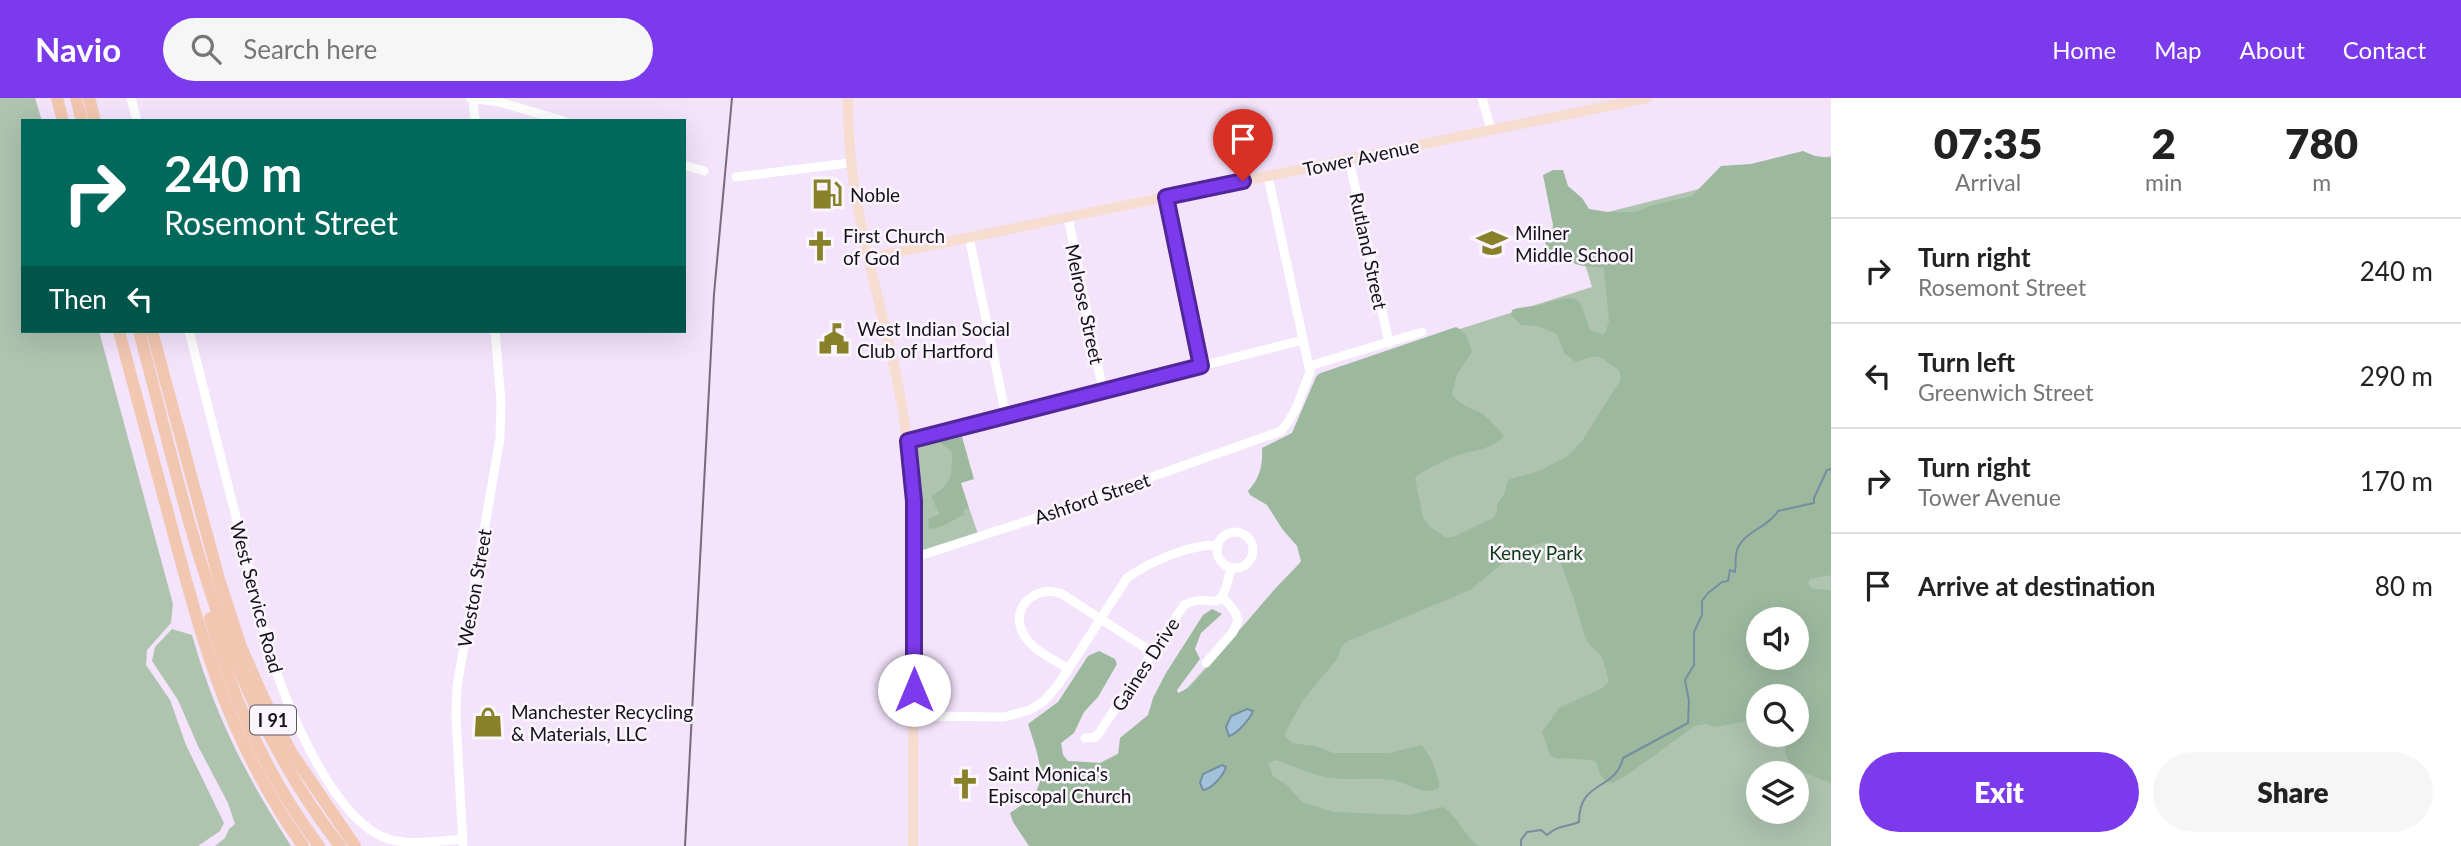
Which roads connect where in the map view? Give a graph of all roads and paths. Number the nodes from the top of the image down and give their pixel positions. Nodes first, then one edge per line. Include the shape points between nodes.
1 (57, 98) edge
2 (69, 98) edge
3 (76, 98) edge
4 (89, 98) edge
5 (131, 98) edge
6 (472, 98) edge
7 (848, 98) edge
8 (1482, 98) edge
9 (1647, 98) edge
10 (62, 119) edge
11 (75, 119) edge
12 (81, 119) edge
13 (94, 119) edge
14 (136, 119) edge
15 (475, 119) edge
16 (557, 119) edge
17 (1491, 130) junction
18 (1349, 159) junction
19 (849, 163) junction
20 (686, 166) edge
21 (704, 171) dead end
22 (1268, 176) junction
23 (736, 177) dead end
24 (1166, 197) junction
25 (1068, 217) junction
26 (970, 237) junction
27 (869, 258) junction
28 (1422, 332) dead end
29 (120, 333) edge
30 (133, 333) edge
31 (140, 333) edge
32 (153, 333) edge
33 (190, 333) edge
34 (495, 333) edge
35 (1303, 340) junction
36 (1389, 343) junction
37 (1201, 366) junction
38 (1309, 366) junction
39 (1103, 391) junction
40 (1006, 416) junction
41 (908, 441) junction
42 (1217, 545) junction
43 (913, 558) junction
44 (1231, 568) junction
45 (1222, 596) junction
46 (1099, 618) junction
47 (1152, 652) junction
48 (1206, 663) dead end
49 (1067, 668) junction
50 (914, 716) junction
51 (1085, 738) dead end
52 (463, 842) edge
53 (303, 846) edge
54 (318, 846) edge
55 (340, 846) edge
56 (355, 846) edge
57 (913, 846) edge

1 - 10 highway
2 - 11 highway
3 - 12 highway
4 - 13 highway
5 - 14 street
6 - 15 street
6 - 16 street
7 - 19 main road
8 - 17 street
9 - 17 main road, Tower Avenue
17 - 18 main road, Tower Avenue
18 - 22 main road, Tower Avenue
18 - 36 street, Rutland Street
19 - 23 street
19 - 27 main road
20 - 21 street
22 - 24 main road, Tower Avenue
22 - 35 street
24 - 25 main road, Tower Avenue
24 - 37 street
25 - 26 main road, Tower Avenue
25 - 39 street, Melrose Street
26 - 27 main road, Tower Avenue
26 - 40 street
27 - 41 main road
28 - 36 street
29 - 53 highway, I 91 via 219,690 256,772
30 - 54 highway via 233,691 270,771
31 - 55 highway via 229,650 282,760
32 - 56 highway, I 91 via 241,647 291,752
33 - 52 street, West Service Road via 270,652 309,749 353,814 377,834 406,842
34 - 52 street, Weston Street via 500,438 456,694
35 - 37 street
35 - 38 street
36 - 38 street
37 - 39 street
38 - 43 street, Ashford Street via 1309,377 1289,421 1271,436
39 - 40 street
40 - 41 street
41 - 43 main road
42 - 44 street via 1220,561
42 - 44 street via 1224,535 1237,531 1252,542 1251,560 1241,568
42 - 46 street via 1201,545 1136,572
43 - 50 main road
44 - 45 street
45 - 47 street, Gaines Drive via 1212,603 1184,605
45 - 48 street via 1238,621
46 - 47 street
46 - 49 street
46 - 49 street via 1051,591 1034,594 1022,607 1019,622 1026,639
47 - 51 street, Gaines Drive via 1096,737
49 - 50 street via 1044,701 1030,710 1001,717
50 - 57 main road

